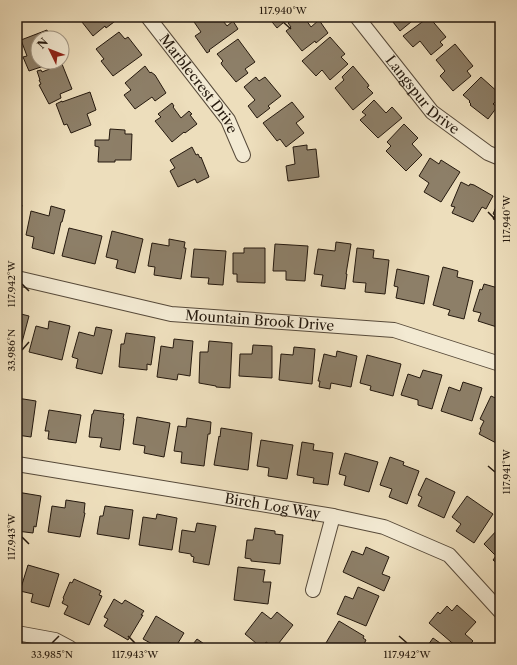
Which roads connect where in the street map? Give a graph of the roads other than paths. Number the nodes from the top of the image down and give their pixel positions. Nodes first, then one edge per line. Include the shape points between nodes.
1 (148, 17) edge
2 (357, 17) edge
3 (243, 155) dead end
4 (500, 158) edge
5 (17, 278) edge
6 (500, 364) edge
7 (17, 464) edge
8 (333, 516) junction
9 (313, 590) dead end
10 (500, 610) edge
11 (17, 633) edge
12 (70, 648) edge

1 - 3 street, Marblecrest Drive via 228,120
2 - 4 street, Langspur Drive via 432,112 488,153
5 - 6 street, Mountain Brook Drive via 171,314 394,330
7 - 8 street, Birch Log Way
8 - 9 street
8 - 10 street, Birch Log Way via 384,527 449,555
11 - 12 street via 54,640

